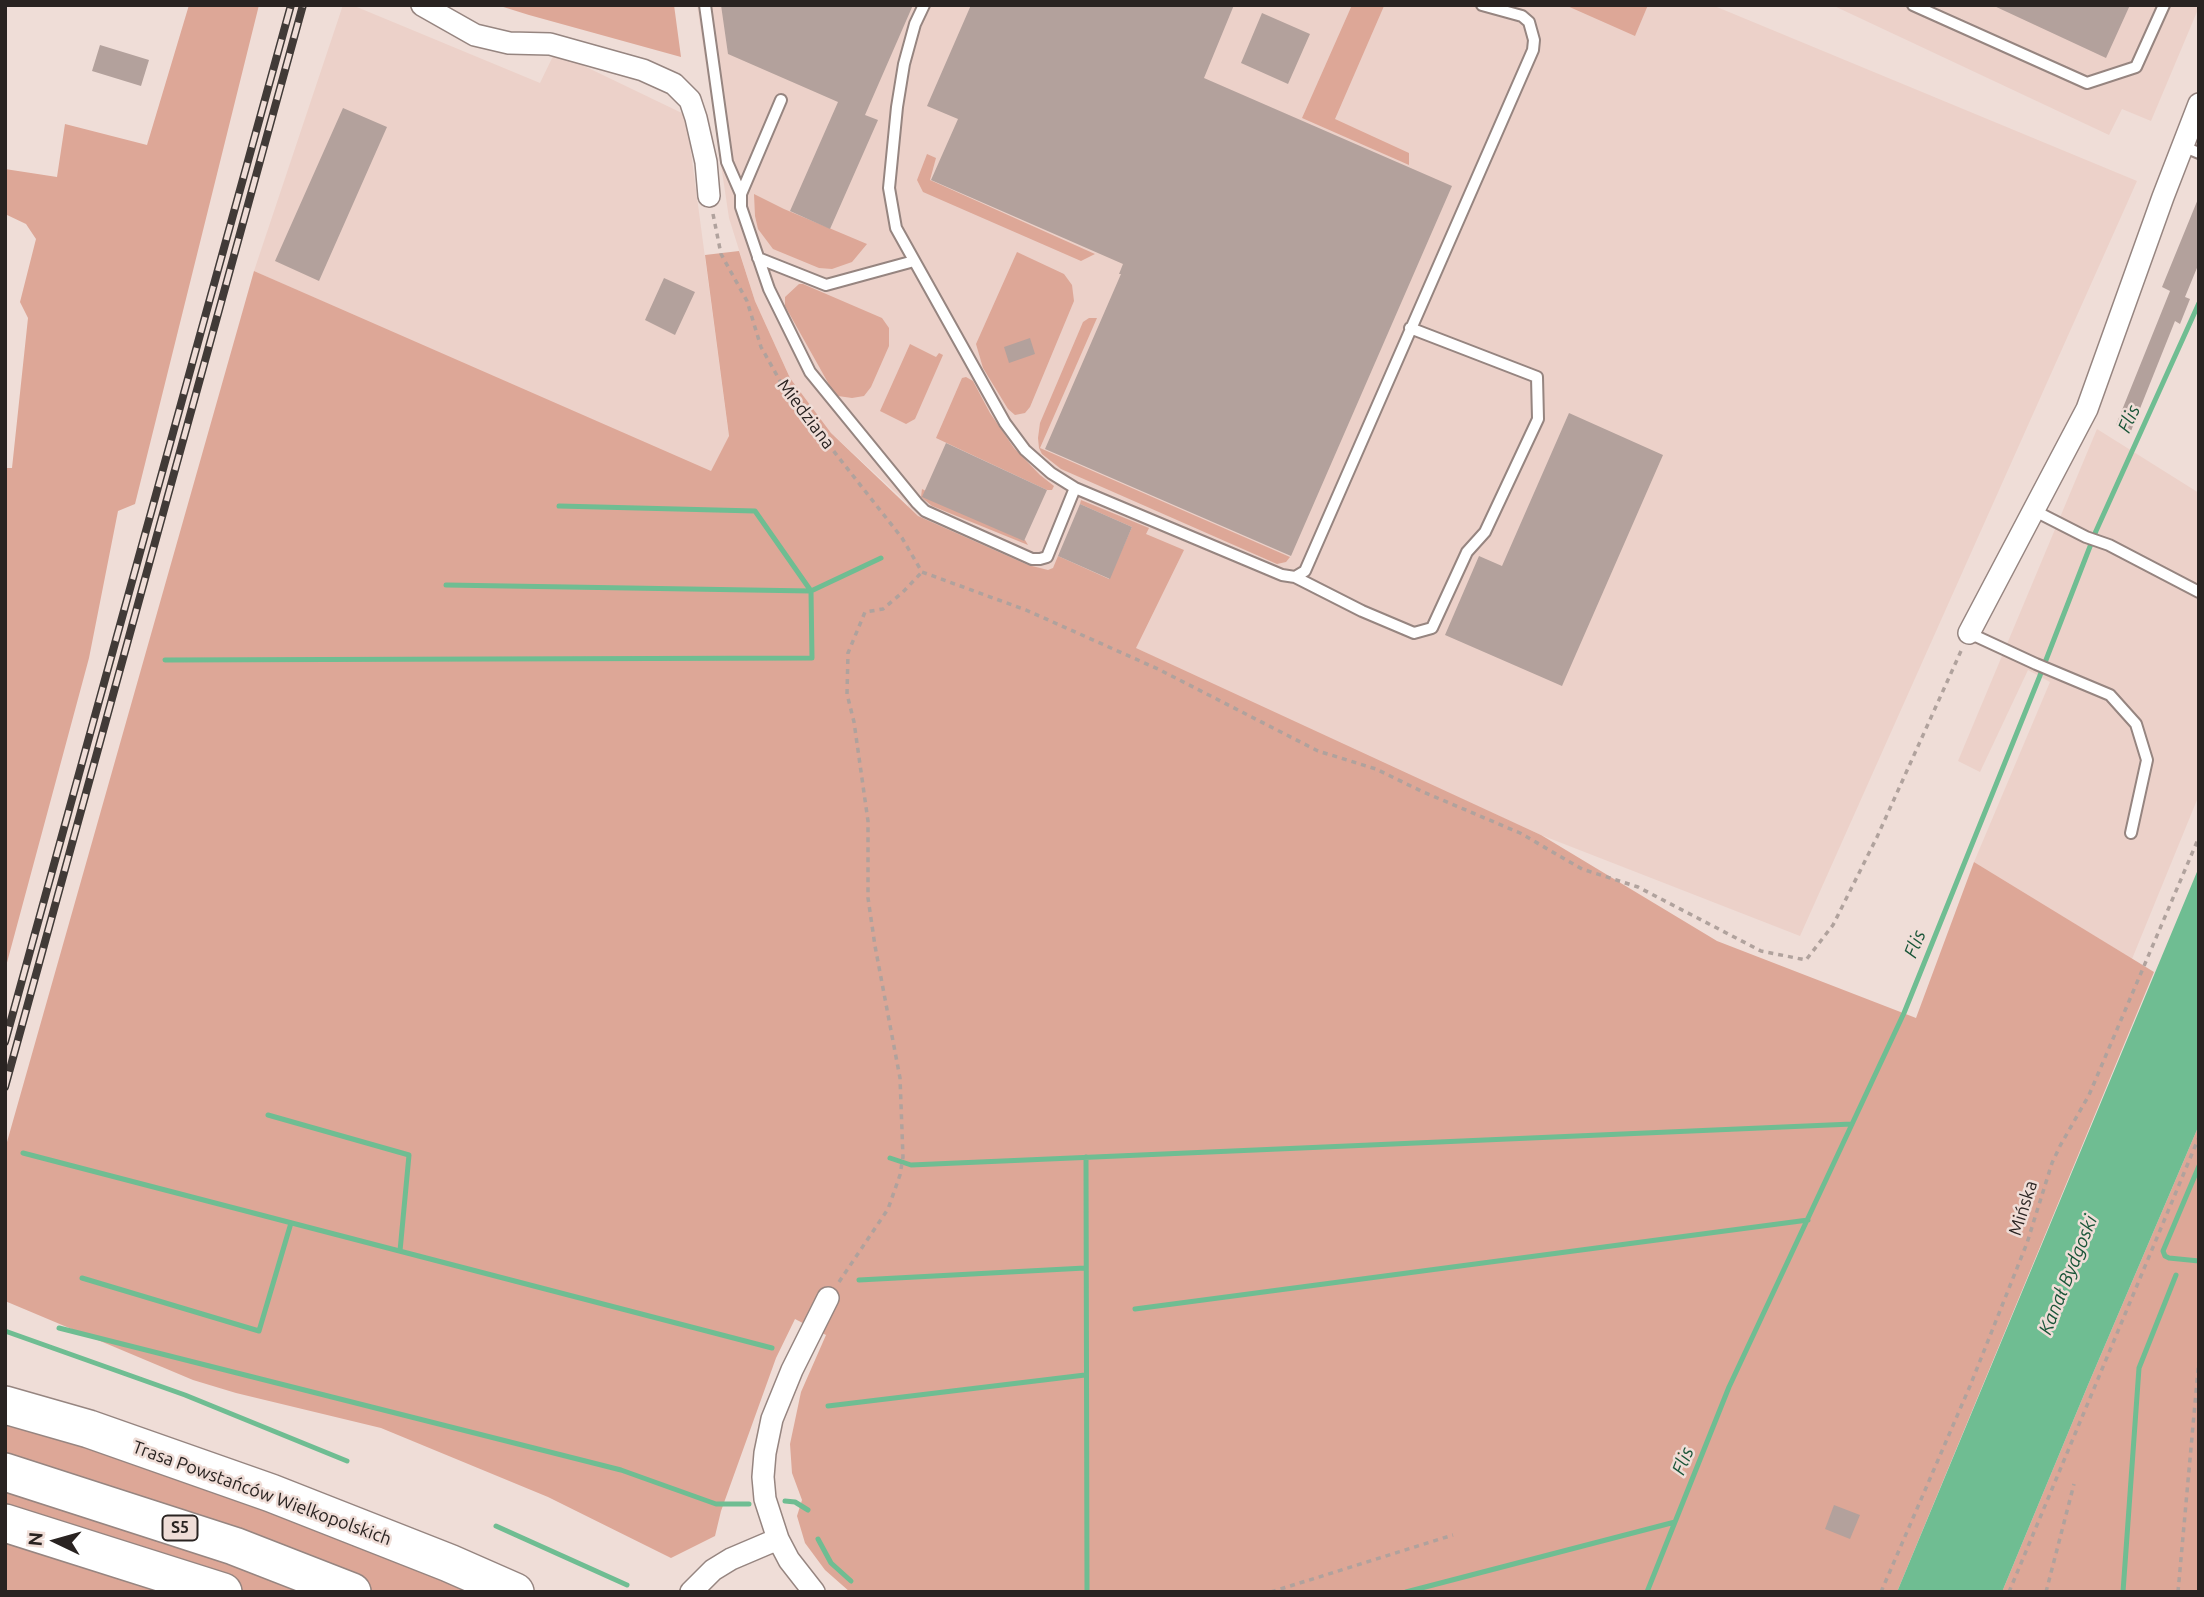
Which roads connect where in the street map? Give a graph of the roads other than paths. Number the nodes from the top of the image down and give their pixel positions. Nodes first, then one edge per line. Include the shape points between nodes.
1 (422, 5) edge
2 (705, 5) edge
3 (924, 5) edge
4 (1482, 5) edge
5 (1913, 5) edge
6 (2164, 5) edge
7 (781, 100) dead end
8 (2199, 104) edge
9 (2190, 150) edge
10 (741, 194) junction
11 (709, 196) road end
12 (758, 258) junction
13 (914, 261) junction
14 (1410, 328) junction
15 (1075, 488) junction
16 (2033, 510) junction
17 (1295, 577) junction
18 (2199, 592) edge
19 (1969, 633) joint
20 (2132, 833) dead end
21 (828, 1297) road end
22 (5, 1405) edge
23 (5, 1472) edge
24 (5, 1523) edge
25 (778, 1539) junction
26 (223, 1592) edge
27 (352, 1592) edge
28 (515, 1592) edge
29 (691, 1592) edge
30 (814, 1592) edge

1 - 11 street via 475,36 509,44 550,44 643,70 674,84 690,100 696,118
2 - 10 lane via 727,162
3 - 13 lane via 904,65 888,188 896,228
4 - 14 lane via 1530,22 1533,50
5 - 6 lane via 2087,83 2136,67
7 - 10 lane
8 - 9 street
9 - 16 street via 2163,197 2087,409
10 - 12 lane
12 - 13 lane via 826,285
12 - 15 lane via 810,372 925,511 1040,559 1047,556
13 - 15 lane via 1005,423 1025,450
14 - 17 lane via 1304,571
14 - 17 lane via 1536,377 1538,419 1532,432 1485,532 1467,552 1432,628 1414,634
15 - 17 lane
16 - 18 lane
16 - 19 street
19 - 20 lane via 2110,695 2136,724 2147,760
21 - 25 street via 769,1428 763,1477
22 - 28 highway, Trasa Powstańców Wielkopolskich via 89,1429 271,1493
23 - 27 highway, S5 via 207,1537
24 - 26 highway
25 - 29 street via 731,1559
25 - 30 street

